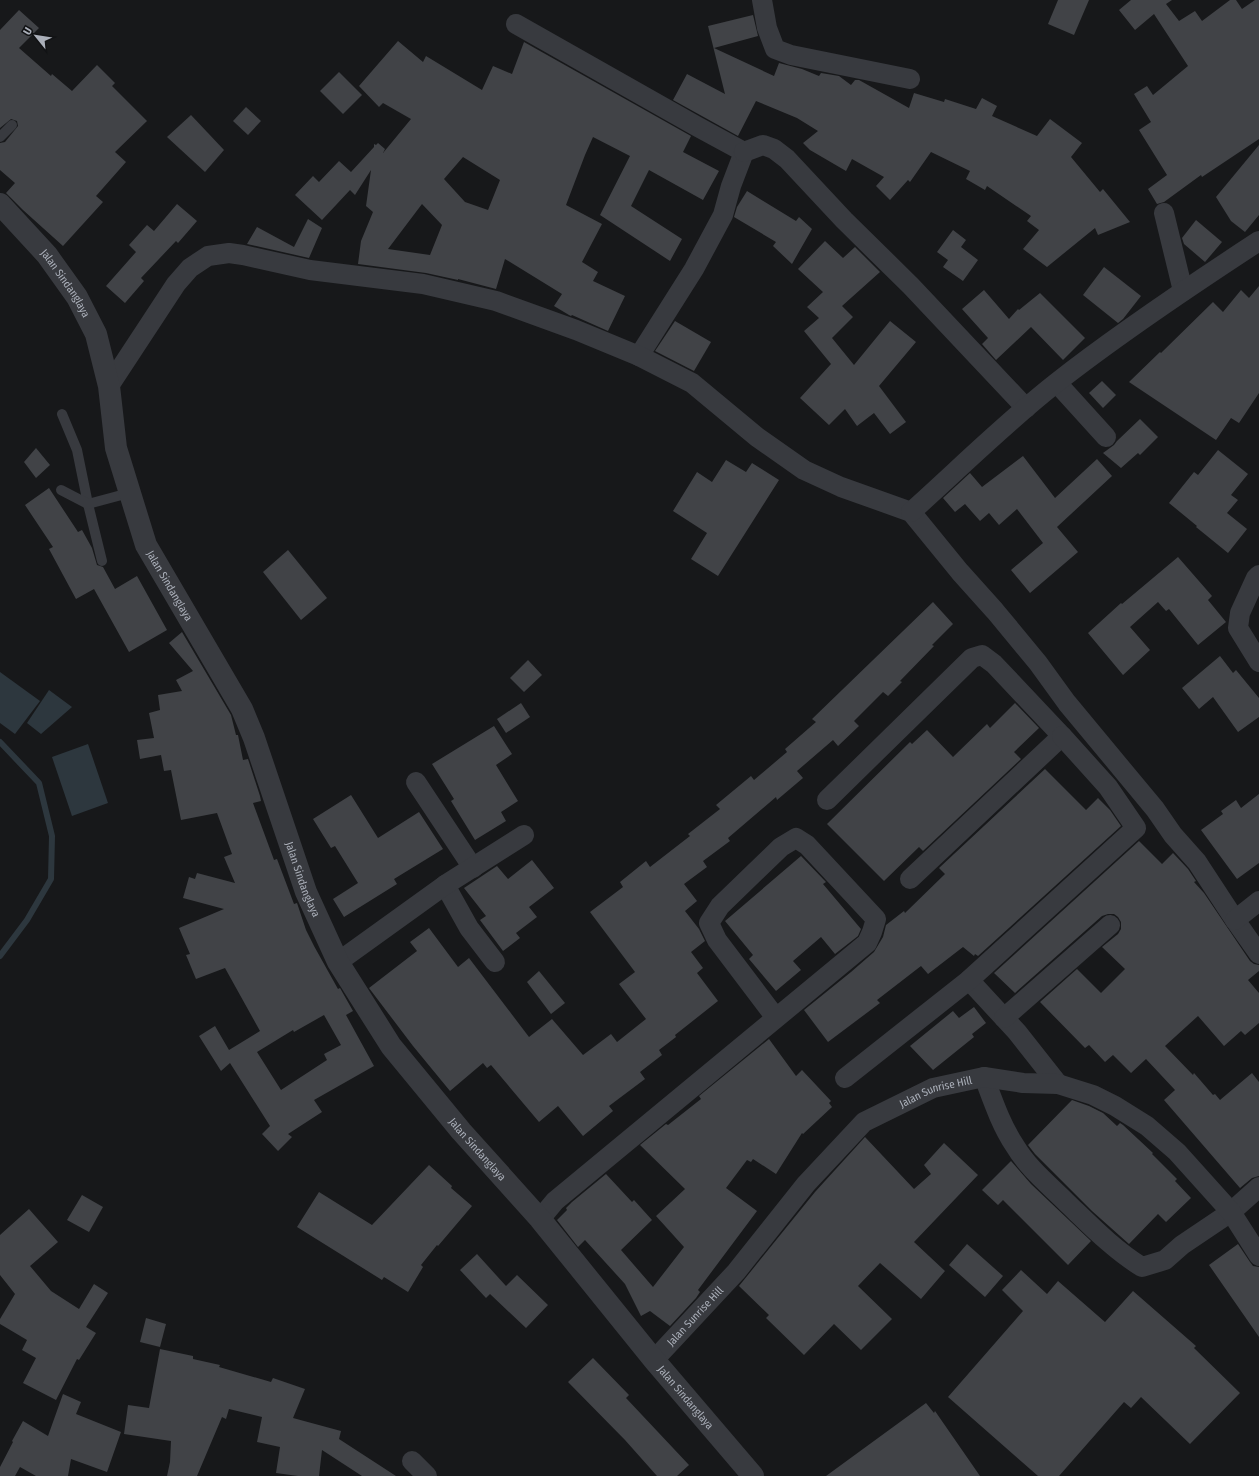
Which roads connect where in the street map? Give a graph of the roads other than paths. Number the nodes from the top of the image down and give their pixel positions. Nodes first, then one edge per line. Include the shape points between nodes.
1 (762, 0) edge
2 (516, 24) dead end
3 (910, 79) dead end
4 (12, 125) dead end
5 (0, 137) edge
6 (744, 152) junction
7 (0, 204) edge
8 (1164, 213) dead end
9 (1259, 241) edge
10 (1183, 291) junction
11 (639, 356) junction
12 (1056, 383) junction
13 (109, 386) junction
14 (1026, 408) junction
15 (62, 414) dead end
16 (1106, 437) dead end
17 (61, 490) dead end
18 (129, 493) junction
19 (88, 504) junction
20 (911, 512) junction
21 (102, 561) dead end
22 (1259, 575) edge
23 (1259, 662) edge
24 (1062, 736) junction
25 (416, 782) dead end
26 (827, 800) dead end
27 (1155, 809) junction
28 (1136, 828) junction
29 (524, 835) dead end
30 (473, 868) junction
31 (910, 879) dead end
32 (445, 885) junction
33 (1259, 901) edge
34 (1235, 920) junction
35 (1110, 925) dead end
36 (1259, 954) edge
37 (338, 962) junction
38 (495, 962) dead end
39 (969, 980) junction
40 (776, 1018) junction
41 (1004, 1018) junction
42 (984, 1077) junction
43 (845, 1078) dead end
44 (1058, 1084) junction
45 (1259, 1186) edge
46 (1231, 1212) junction
47 (540, 1219) junction
48 (1259, 1256) edge
49 (654, 1360) junction
50 (412, 1462) dead end
51 (427, 1476) edge
52 (753, 1476) edge

1 - 3 street via 767,28 775,49 791,55
2 - 6 street
4 - 5 lane
6 - 11 street via 723,215 694,269
6 - 14 street via 763,145 774,149 787,159
7 - 13 street, Jalan Sindanglaya via 47,255 77,297 96,334
8 - 10 street
9 - 10 street
10 - 12 street
11 - 13 street via 496,301 424,284 310,270 229,253 208,256 190,268 176,284
11 - 20 street via 692,383 757,437 804,470 841,487
12 - 14 street
12 - 16 street
13 - 18 street, Jalan Sindanglaya via 116,448
14 - 20 street
15 - 19 lane via 77,450
17 - 19 lane
18 - 19 lane
18 - 37 street, Jalan Sindanglaya via 146,545 242,709 306,892
19 - 21 lane
20 - 27 street via 1038,663 1067,703
22 - 23 street via 1240,613 1238,628
24 - 26 street via 994,664 982,655 972,658
24 - 28 street via 1108,787
24 - 31 street
25 - 30 street
27 - 28 street
27 - 34 street via 1197,862
28 - 39 street
29 - 30 street
30 - 32 street
32 - 37 street
32 - 38 street via 469,928
33 - 34 street
34 - 36 street
35 - 41 street
37 - 47 street, Jalan Sindanglaya via 392,1046 461,1131
39 - 41 street
39 - 43 street
40 - 40 street via 717,940 709,923 720,906 764,863 781,847 796,838 807,845 876,919 867,943
40 - 47 street via 555,1201
41 - 44 street
42 - 44 street, Jalan Sunrise Hill via 1023,1083
42 - 46 street via 1002,1124 1028,1165 1088,1223 1129,1259 1142,1267 1165,1260 1182,1245
42 - 49 street, Jalan Sunrise Hill via 933,1088 864,1122 806,1184 736,1272
44 - 46 street, Jalan Sunrise Hill via 1093,1095 1147,1126 1177,1152
45 - 46 street
46 - 48 street, Jalan Sunrise Hill
47 - 49 street, Jalan Sindanglaya
49 - 52 street, Jalan Sindanglaya
50 - 51 street

